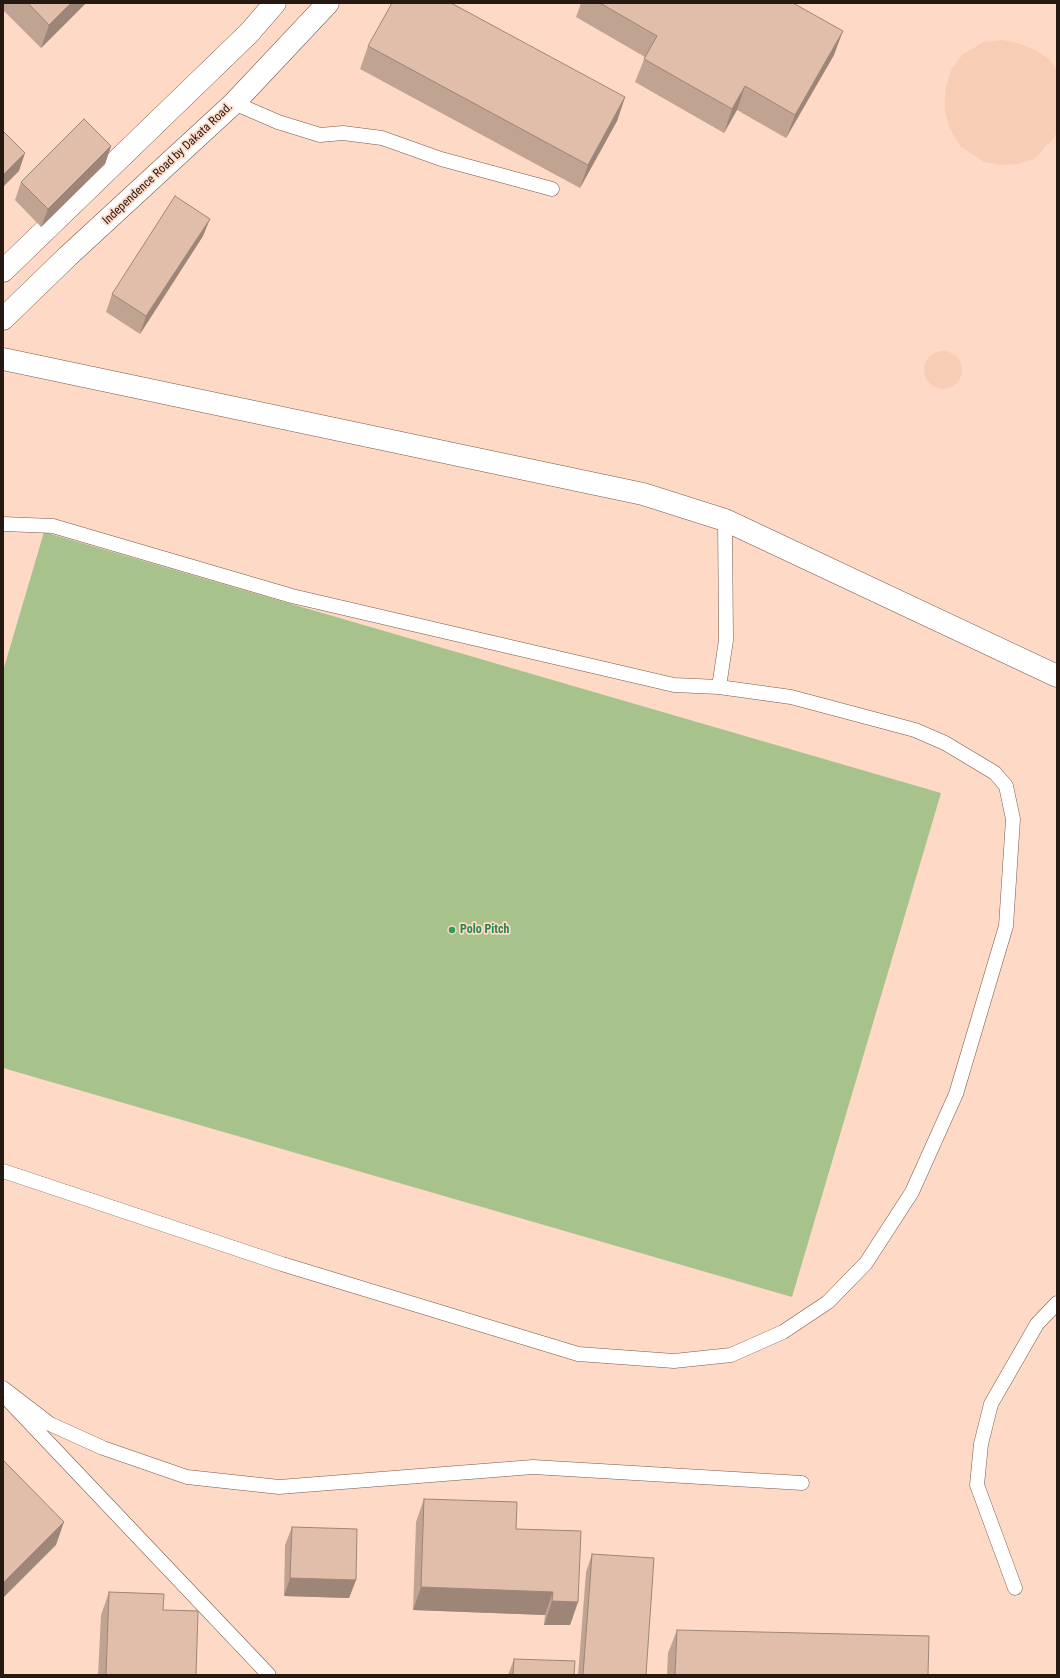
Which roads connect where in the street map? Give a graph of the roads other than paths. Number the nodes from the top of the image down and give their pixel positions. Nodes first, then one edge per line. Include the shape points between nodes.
1 (275, 3) edge
2 (328, 3) edge
3 (234, 103) junction
4 (552, 190) dead end
5 (3, 271) edge
6 (3, 318) edge
7 (3, 359) edge
8 (725, 520) junction
9 (3, 524) edge
10 (1057, 676) edge
11 (719, 687) junction
12 (3, 1171) edge
13 (1057, 1302) edge
14 (3, 1388) edge
15 (3, 1394) edge
16 (802, 1483) dead end
17 (1015, 1588) dead end
18 (269, 1675) edge

1 - 5 street via 249,33
2 - 3 street, Independence Road by Dakata Road.
3 - 4 lane via 278,122 320,135 343,133 382,138 441,159
3 - 6 street, Independence Road by Dakata Road.
7 - 8 street via 643,494
8 - 10 street
8 - 11 lane via 726,640
9 - 11 lane via 52,526 292,596 674,685
11 - 12 lane via 791,697 915,730 945,743 995,773 1006,786 1013,819 1006,926 956,1094 912,1192 866,1263 828,1302 783,1332 731,1355 674,1361 578,1354 282,1264
13 - 17 lane via 1037,1324 991,1404 981,1444 977,1485
14 - 16 lane via 50,1424 103,1448 187,1477 279,1487 533,1467
15 - 18 lane

